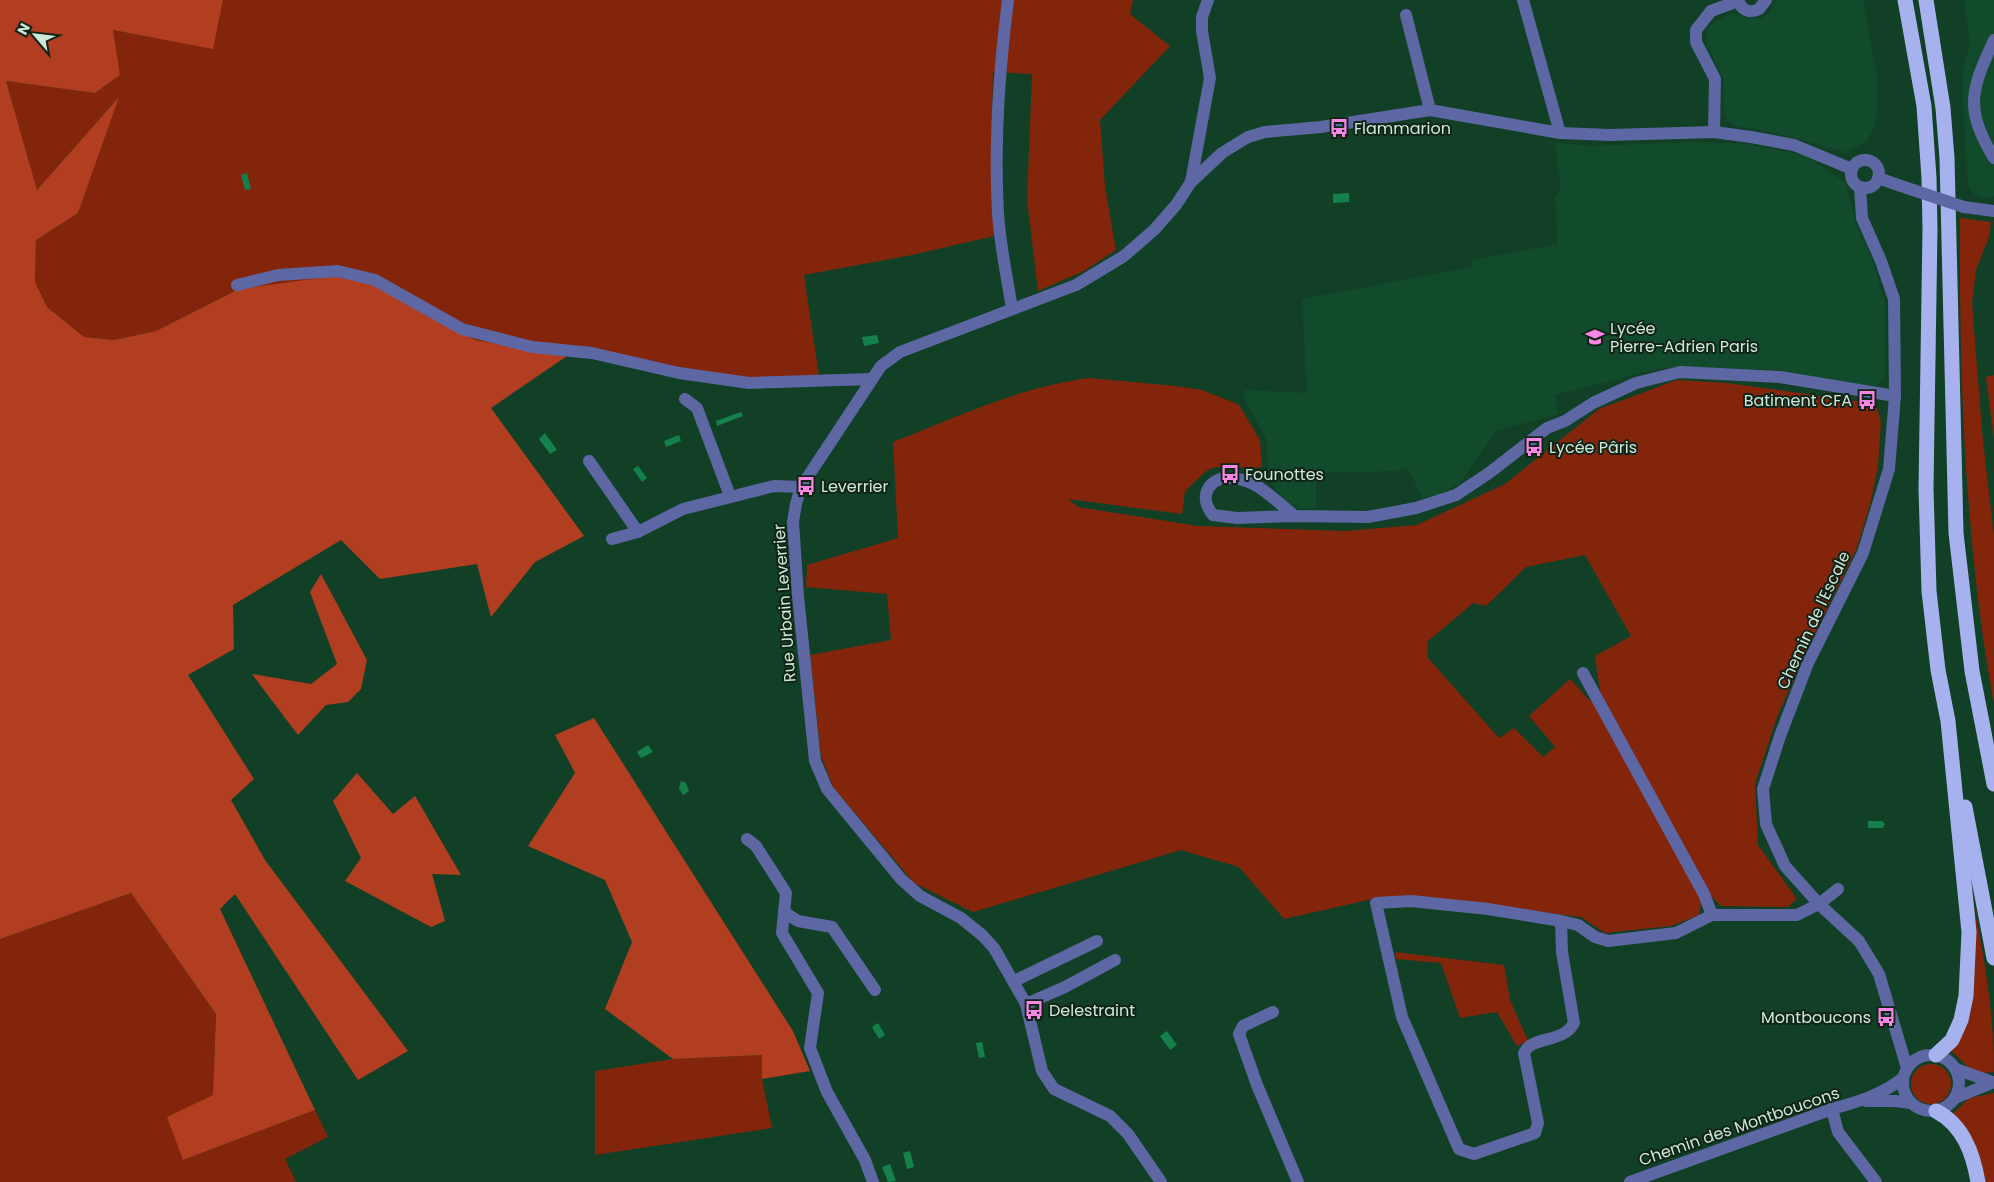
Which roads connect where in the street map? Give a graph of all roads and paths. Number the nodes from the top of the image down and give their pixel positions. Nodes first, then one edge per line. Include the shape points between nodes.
1 (1008, 0) edge
2 (1208, 0) edge
3 (1523, 0) edge
4 (1738, 0) edge
5 (1766, 0) edge
6 (1905, 0) edge
7 (1926, 0) edge
8 (1936, 0) edge
9 (1406, 14) dead end
10 (1994, 40) edge
11 (1937, 62) junction
12 (1430, 110) junction
13 (1714, 132) junction
14 (1560, 134) junction
15 (1994, 158) edge
16 (1852, 169) junction
17 (1878, 178) junction
18 (1191, 182) junction
19 (1860, 186) junction
20 (1994, 211) edge
21 (237, 285) dead end
22 (1012, 309) junction
23 (871, 379) junction
24 (1896, 396) junction
25 (685, 399) dead end
26 (589, 461) dead end
27 (801, 488) junction
28 (730, 496) junction
29 (1295, 516) junction
30 (638, 532) junction
31 (612, 539) dead end
32 (1972, 671) junction
33 (1583, 673) dead end
34 (1949, 727) junction
35 (1994, 742) edge
36 (1994, 784) edge
37 (747, 839) dead end
38 (1838, 889) dead end
39 (1819, 904) junction
40 (784, 912) junction
41 (1712, 915) junction
42 (1561, 921) junction
43 (1097, 941) dead end
44 (1994, 958) edge
45 (1115, 960) dead end
46 (1014, 982) junction
47 (874, 990) dead end
48 (1026, 1004) junction
49 (1273, 1012) dead end
50 (1897, 1031) junction
51 (1931, 1055) junction
52 (1956, 1069) junction
53 (1905, 1073) junction
54 (1993, 1082) edge
55 (1955, 1098) junction
56 (1859, 1101) junction
57 (1911, 1103) junction
58 (1832, 1108) junction
59 (1936, 1111) junction
60 (873, 1182) edge
61 (1161, 1182) edge
62 (1298, 1182) edge
63 (1630, 1182) edge
64 (1876, 1182) edge
65 (1978, 1182) edge

1 - 22 street via 1000,64 997,170 998,216
2 - 18 street, Rue Urbain Leverrier via 1202,17 1202,31 1210,78
3 - 14 street
4 - 5 street via 1744,9 1752,11 1759,9
4 - 13 street via 1711,11 1696,30 1696,42 1715,79
6 - 34 highway via 1924,106 1929,178 1926,534 1932,626
7 - 11 highway
8 - 11 highway
9 - 12 street
10 - 15 street via 1974,88 1974,112 1981,136
11 - 32 highway via 1948,186 1956,533
12 - 14 street
12 - 18 street via 1248,137 1222,153
13 - 14 street
13 - 16 street via 1794,145
16 - 17 street via 1860,161 1869,161 1876,166
16 - 19 street via 1854,181
17 - 19 street via 1873,185
17 - 20 street, bridge via 1964,207
18 - 22 street, Rue Urbain Leverrier via 1154,230 1124,256 1076,285
19 - 24 street, Chemin de l'Escale via 1862,218 1894,300
21 - 23 street via 278,275 338,271 375,280 462,329 532,347 592,352 679,373 749,383
22 - 23 street, Rue Urbain Leverrier via 900,352 881,366
23 - 27 street, Rue Urbain Leverrier
24 - 29 street via 1780,377 1680,372 1658,376 1593,403 1547,428 1456,495 1416,508 1368,517
24 - 39 street, Chemin de l'Escale via 1889,469 1877,513 1863,553 1808,663 1763,789 1766,824 1772,842 1785,866
25 - 28 street via 697,408
26 - 30 street
27 - 28 street via 774,486
27 - 46 street, Rue Urbain Leverrier via 793,522 798,596 815,761 827,789 920,896 961,918 982,934
28 - 30 street via 683,509
29 - 29 street via 1258,485 1248,481 1220,479 1208,488 1205,497 1207,508 1217,517
30 - 31 street
32 - 35 highway
32 - 36 highway
33 - 41 street via 1704,894
34 - 44 highway
34 - 51 highway via 1967,897 1968,970 1961,1020 1952,1040
37 - 40 street via 756,846 786,893
38 - 39 street
39 - 41 street via 1797,915
39 - 50 street, Chemin de l'Escale via 1847,928 1866,952 1879,974
40 - 47 street via 798,920 832,927
40 - 60 street via 782,933 818,993 810,1048 827,1092 865,1160
41 - 42 street via 1676,933 1608,941 1595,937 1578,925
42 - 42 street via 1562,952 1574,1023 1562,1037 1543,1041 1524,1053 1538,1123 1535,1133 1474,1154 1465,1152 1459,1149 1402,1017 1376,903 1411,901
43 - 46 street
45 - 48 street
46 - 48 street, Rue Urbain Leverrier
48 - 61 street, Rue Urbain Leverrier via 1042,1071 1054,1089 1110,1116 1128,1134
49 - 62 street via 1243,1026 1239,1034
50 - 51 street, Chemin de l'Escale via 1912,1049
50 - 53 street, Chemin de l'Escale
51 - 52 street via 1947,1060
51 - 53 street via 1915,1060
52 - 54 street
52 - 55 street via 1959,1084
53 - 56 street, Chemin des Montboucons via 1880,1092
53 - 57 street via 1904,1092
54 - 55 street
55 - 59 street
56 - 57 street, Chemin des Montboucons
56 - 58 street, Chemin des Montboucons
57 - 59 street via 1925,1111
58 - 63 street, Chemin des Montboucons
58 - 64 street via 1838,1132
59 - 65 highway via 1947,1117 1962,1134

